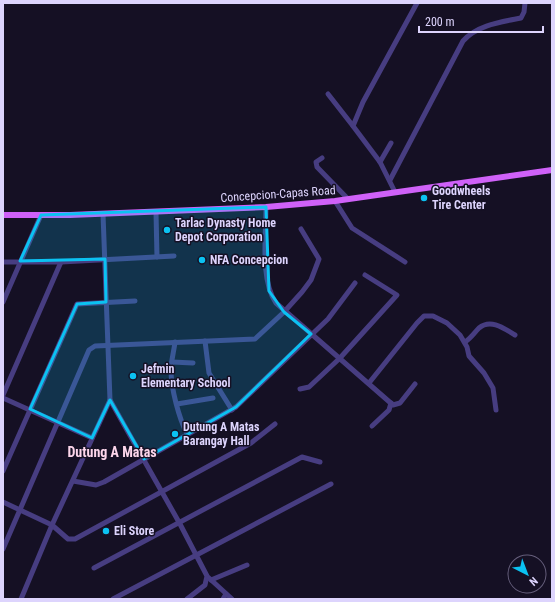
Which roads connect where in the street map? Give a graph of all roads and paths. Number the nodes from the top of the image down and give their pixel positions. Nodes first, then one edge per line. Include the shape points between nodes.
1 (417, 3) edge
2 (525, 3) edge
3 (328, 94) dead end
4 (353, 126) junction
5 (391, 143) dead end
6 (322, 158) dead end
7 (380, 162) junction
8 (552, 170) edge
9 (390, 180) junction
10 (395, 192) junction
11 (348, 199) junction
12 (335, 201) junction
13 (266, 208) junction
14 (156, 212) junction
15 (103, 214) junction
16 (3, 215) edge
17 (41, 215) junction
18 (301, 229) dead end
19 (174, 256) dead end
20 (157, 257) junction
21 (105, 259) junction
22 (20, 261) junction
23 (3, 262) edge
24 (61, 262) junction
25 (405, 262) dead end
26 (365, 275) dead end
27 (355, 283) dead end
28 (135, 301) dead end
29 (3, 302) edge
30 (106, 302) junction
31 (284, 312) junction
32 (311, 334) junction
33 (515, 335) dead end
34 (205, 341) junction
35 (175, 342) junction
36 (464, 342) junction
37 (109, 345) junction
38 (340, 358) junction
39 (172, 362) junction
40 (193, 363) dead end
41 (369, 384) junction
42 (415, 384) dead end
43 (300, 389) dead end
44 (3, 395) edge
45 (3, 398) edge
46 (213, 398) dead end
47 (110, 400) junction
48 (391, 403) junction
49 (177, 404) junction
50 (30, 409) junction
51 (232, 410) junction
52 (496, 410) dead end
53 (58, 422) junction
54 (275, 424) dead end
55 (372, 426) dead end
56 (187, 434) junction
57 (92, 438) junction
58 (144, 459) junction
59 (320, 462) dead end
60 (3, 471) edge
61 (73, 481) junction
62 (331, 484) dead end
63 (162, 491) junction
64 (3, 502) edge
65 (21, 510) junction
66 (180, 524) junction
67 (52, 525) junction
68 (3, 549) edge
69 (196, 555) junction
70 (247, 565) dead end
71 (94, 568) dead end
72 (209, 578) junction
73 (226, 594) junction
74 (21, 599) edge
75 (113, 599) edge
76 (187, 599) edge
77 (223, 599) edge
78 (232, 599) edge

1 - 4 street
2 - 9 street via 521,18 499,22 474,32 463,41
3 - 4 street
4 - 7 street
5 - 7 street
6 - 11 street via 316,162 317,167
7 - 9 street
8 - 10 main road, Concepcion-Capas Road
9 - 10 street
10 - 11 main road, Concepcion-Capas Road
11 - 12 main road, Concepcion-Capas Road
12 - 13 main road, Concepcion-Capas Road
12 - 25 street via 352,228
13 - 14 main road, Concepcion-Capas Road
13 - 31 street via 269,291
14 - 15 main road, Concepcion-Capas Road
14 - 20 street
15 - 17 main road, Concepcion-Capas Road
15 - 21 street
16 - 17 main road, Concepcion-Capas Road
17 - 22 street
18 - 31 street via 318,257 318,263 311,280
19 - 20 street
20 - 21 street
21 - 24 street
21 - 30 street
22 - 23 street
22 - 24 street
22 - 29 street
24 - 44 street
26 - 38 street via 397,295
27 - 32 street via 328,319
28 - 30 street
30 - 37 street
30 - 50 street via 77,304
31 - 32 street
31 - 34 street via 255,339
32 - 38 street
32 - 51 street
33 - 36 street via 502,327 489,324 480,328
34 - 35 street
34 - 51 street via 209,372
35 - 37 street
35 - 39 street
36 - 41 street via 447,324 433,316 424,316
36 - 52 street via 469,356 484,372 493,388
37 - 47 street
37 - 53 street via 95,346 89,350
38 - 41 street
38 - 43 street via 309,387
39 - 40 street
39 - 49 street via 171,374
41 - 48 street
42 - 48 street via 397,405
45 - 50 street
46 - 49 street
47 - 57 street
47 - 58 street
48 - 55 street via 390,410
49 - 56 street
50 - 53 street
50 - 60 street
51 - 56 street
53 - 57 street
53 - 65 street
54 - 63 street via 251,443
56 - 58 street
57 - 61 street
58 - 61 street via 96,485
58 - 63 street
59 - 66 street via 302,457
61 - 67 street
62 - 69 street
63 - 66 street
63 - 67 street via 75,539 68,539
64 - 65 street
65 - 67 street
65 - 68 street
66 - 69 street
66 - 71 street
67 - 74 street
69 - 72 street
69 - 75 street
70 - 72 street
72 - 73 street
72 - 76 street via 205,585
73 - 77 street
73 - 78 street

